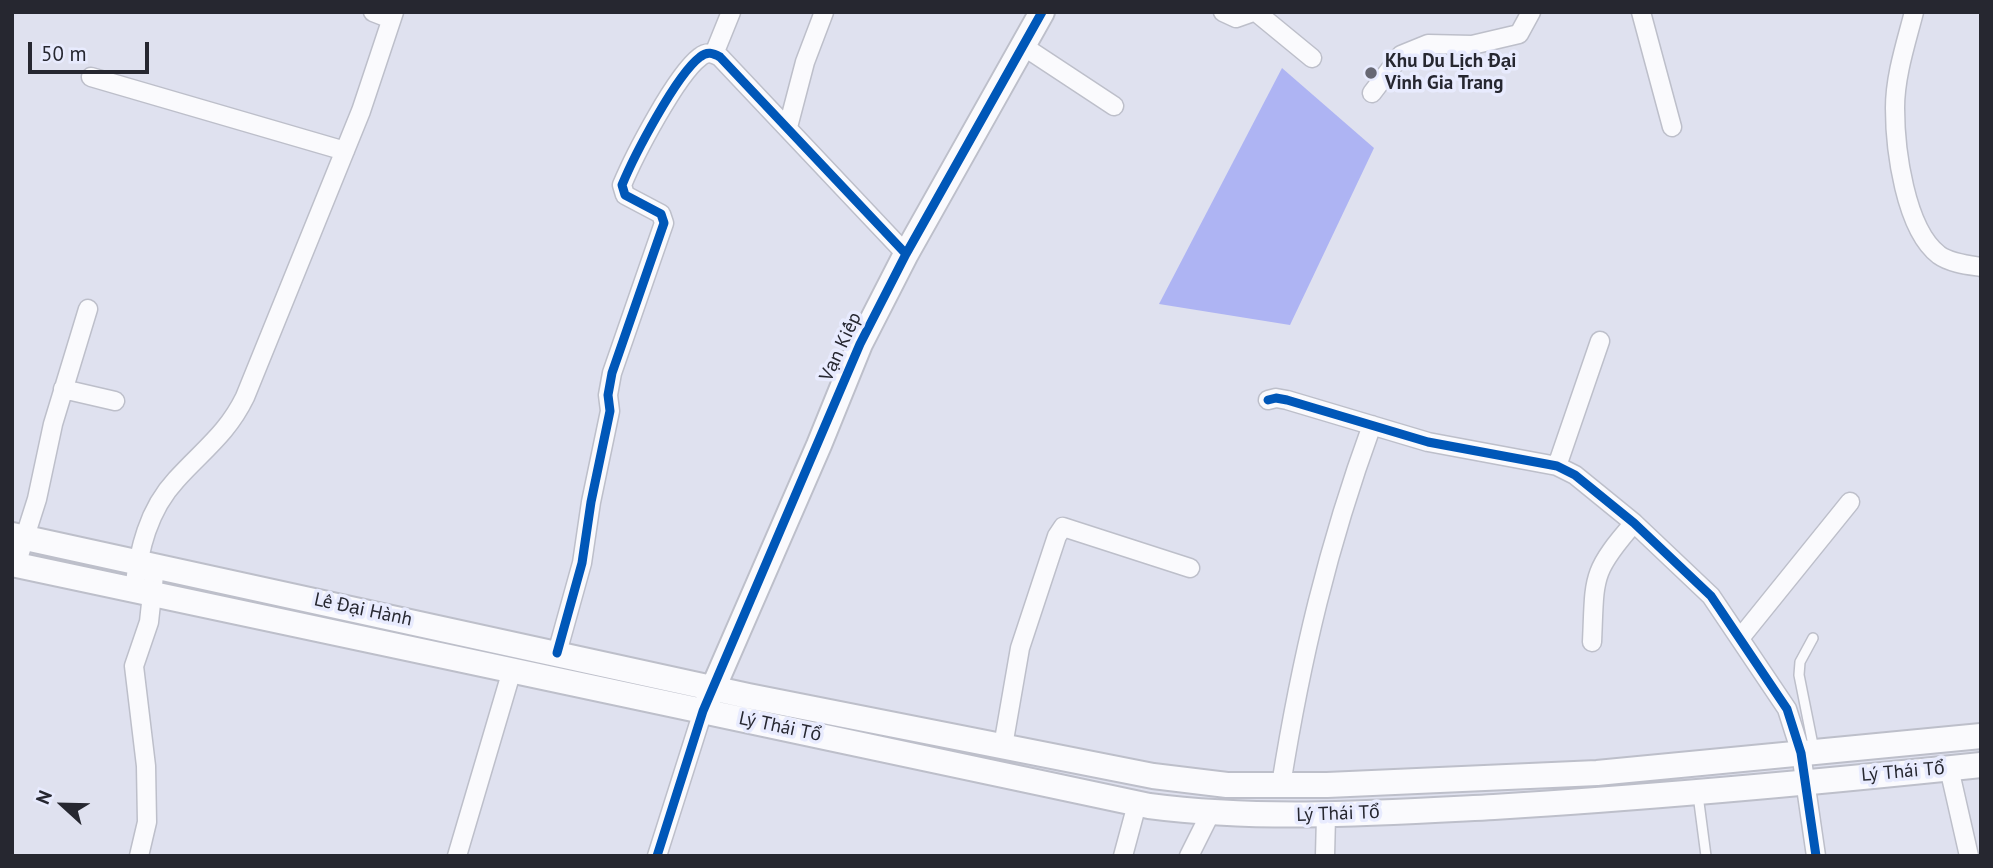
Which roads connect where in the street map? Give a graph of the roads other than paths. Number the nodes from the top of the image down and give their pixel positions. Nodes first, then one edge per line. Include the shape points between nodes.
1 (373, 12) edge
2 (731, 12) edge
3 (824, 12) edge
4 (1042, 12) edge
5 (1223, 12) edge
6 (1254, 12) edge
7 (1531, 12) edge
8 (1641, 12) edge
9 (1914, 12) edge
10 (392, 16) edge
11 (1023, 47) junction
12 (714, 54) junction
13 (1312, 58) dead end
14 (91, 77) dead end
15 (1372, 93) dead end
16 (1114, 106) dead end
17 (788, 127) junction
18 (1672, 127) dead end
19 (345, 151) junction
20 (906, 254) junction
21 (1981, 267) edge
22 (88, 309) dead end
23 (1600, 341) dead end
24 (63, 389) junction
25 (1268, 400) dead end
26 (115, 401) dead end
27 (1372, 425) junction
28 (1557, 466) junction
29 (1850, 502) dead end
30 (1634, 523) junction
31 (18, 537) edge
32 (14, 564) edge
33 (146, 564) junction
34 (1189, 568) dead end
35 (142, 591) junction
36 (1741, 637) junction
37 (1812, 638) dead end
38 (1592, 642) dead end
39 (557, 653) junction
40 (512, 670) junction
41 (713, 687) junction
42 (704, 711) junction
43 (1981, 736) edge
44 (1003, 746) junction
45 (1808, 752) junction
46 (1981, 765) edge
47 (1949, 768) junction
48 (1803, 781) junction
49 (1281, 785) junction
50 (1698, 791) junction
51 (1137, 804) junction
52 (1210, 814) junction
53 (1326, 816) junction
54 (144, 854) edge
55 (457, 856) edge
56 (657, 856) edge
57 (1123, 856) edge
58 (1189, 856) edge
59 (1325, 856) edge
60 (1706, 856) edge
61 (1816, 856) edge
62 (1969, 856) edge

1 - 10 street
2 - 12 street
3 - 17 street
4 - 11 main road, Vạn Kiếp
5 - 6 street via 1236,18
6 - 13 street
7 - 15 street via 1519,34 1498,41 1428,44 1401,55
8 - 18 street
9 - 21 street via 1895,107 1899,160 1914,218 1926,242 1942,257
10 - 19 street
11 - 16 street
11 - 20 main road, Vạn Kiếp
12 - 17 street
12 - 39 street via 701,55 679,81 622,185 625,195 661,214 664,223 612,373 609,420 582,563
14 - 19 street
17 - 20 street
19 - 33 street via 232,423 168,489 145,528
20 - 41 main road, Vạn Kiếp via 855,354
22 - 24 street
23 - 28 street
24 - 26 street
24 - 31 street via 37,499
25 - 27 street via 1287,400
27 - 28 street via 1428,442
27 - 49 street via 1314,605
28 - 30 street
29 - 36 street
30 - 36 street via 1711,596
30 - 38 street via 1606,555 1596,575
31 - 32 street
31 - 33 main road, Lê Đại Hành
32 - 35 main road, Lê Đại Hành
33 - 35 street
33 - 39 main road, Lê Đại Hành
34 - 44 street via 1063,527 1024,631
35 - 40 main road, Lê Đại Hành
35 - 54 street via 149,622 134,666 146,766
36 - 45 street via 1787,709
37 - 45 lane via 1799,675
39 - 41 main road, Lê Đại Hành
40 - 42 main road, Lê Đại Hành
40 - 55 street
41 - 42 main road, Vạn Kiếp
41 - 44 main road, Lý Thái Tổ
42 - 51 main road, Lý Thái Tổ
42 - 56 street
43 - 45 main road, Lý Thái Tổ
44 - 49 main road, Lý Thái Tổ via 1153,776 1227,785
45 - 48 street
45 - 49 main road, Lý Thái Tổ via 1597,773
46 - 47 main road, Lý Thái Tổ
47 - 48 main road, Lý Thái Tổ
47 - 62 street
48 - 50 main road, Lý Thái Tổ
48 - 61 street
50 - 53 main road, Lý Thái Tổ
50 - 60 lane
51 - 52 main road, Lý Thái Tổ
51 - 57 street
52 - 53 main road, Lý Thái Tổ
52 - 58 street
53 - 59 street

